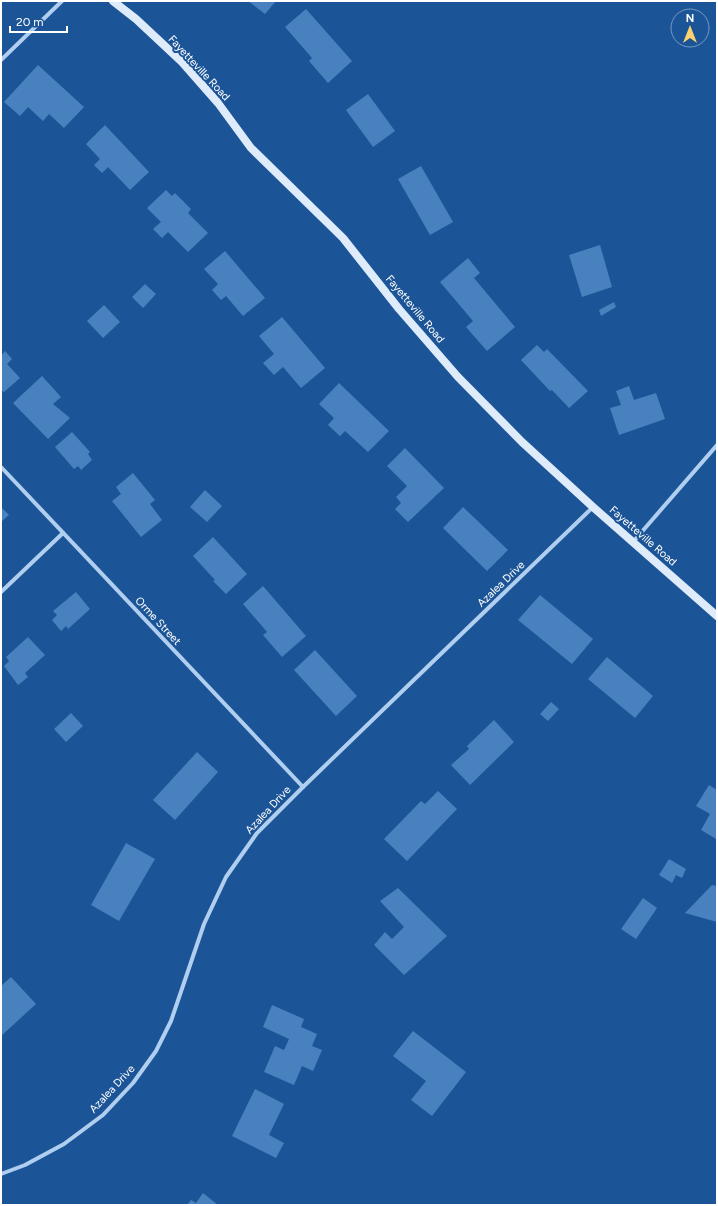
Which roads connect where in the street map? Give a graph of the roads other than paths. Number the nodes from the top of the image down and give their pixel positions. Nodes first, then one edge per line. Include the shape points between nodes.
1 (62, 1) edge
2 (113, 1) edge
3 (1, 60) edge
4 (717, 445) edge
5 (1, 467) edge
6 (593, 507) junction
7 (63, 533) junction
8 (633, 542) junction
9 (1, 592) edge
10 (717, 616) edge
11 (303, 787) junction
12 (1, 1174) edge

1 - 3 street
2 - 6 street, Fayetteville Road via 182,62 218,103 251,148 343,238 399,309 458,377 522,442
4 - 8 street
5 - 7 street, Orme Street
6 - 8 street, Fayetteville Road
6 - 11 street, Azalea Drive
7 - 9 street
7 - 11 street, Orme Street
8 - 10 street, Fayetteville Road
11 - 12 street, Azalea Drive via 257,833 226,877 204,924 171,1020 156,1051 133,1083 103,1115 64,1144 25,1165

